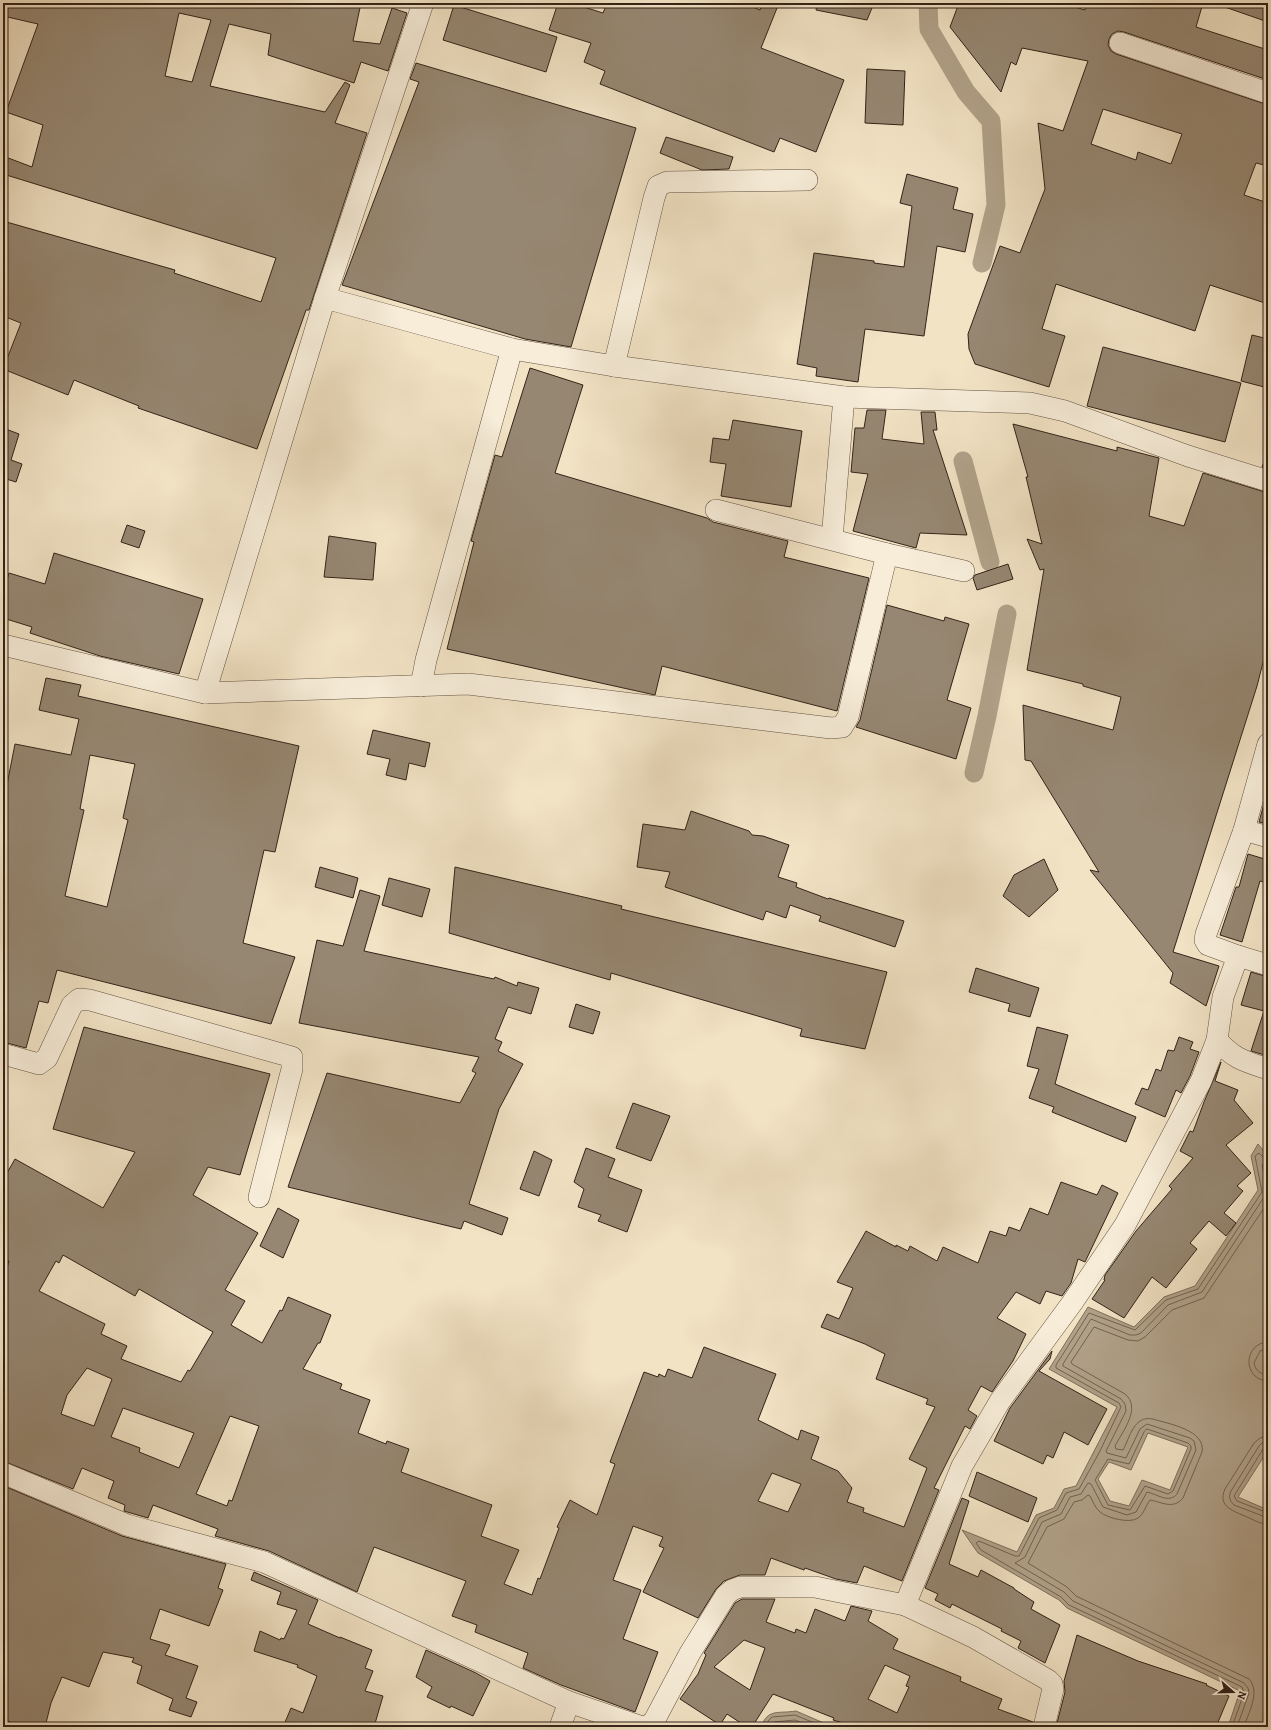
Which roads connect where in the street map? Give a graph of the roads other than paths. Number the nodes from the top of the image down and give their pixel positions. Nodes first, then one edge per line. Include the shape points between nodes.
1 (423, 3) edge
2 (1120, 43) dead end
3 (1268, 93) edge
4 (807, 180) dead end
5 (325, 298) junction
6 (512, 349) junction
7 (614, 366) junction
8 (844, 397) junction
9 (1268, 481) edge
10 (716, 510) dead end
11 (832, 539) junction
12 (887, 554) junction
13 (964, 571) dead end
14 (3, 645) edge
15 (421, 686) junction
16 (205, 693) junction
17 (1268, 744) edge
18 (1244, 830) junction
19 (1268, 837) edge
20 (1238, 956) junction
21 (1268, 965) edge
22 (1215, 1045) junction
23 (3, 1054) edge
24 (1268, 1069) edge
25 (259, 1197) dead end
26 (3, 1473) edge
27 (905, 1605) junction
28 (569, 1702) junction
29 (560, 1727) edge
30 (642, 1727) edge
31 (1044, 1727) edge

1 - 5 street
2 - 3 street
4 - 7 street via 667,182 658,186
5 - 6 street
5 - 16 street
6 - 7 street
6 - 15 street
7 - 8 street
8 - 9 street via 1030,403 1065,411 1188,456
8 - 11 street
10 - 11 street
11 - 12 street
12 - 13 street
12 - 15 street via 848,717 842,726 831,728 468,684
14 - 16 street
15 - 16 street
17 - 18 street
18 - 19 street
18 - 20 street via 1205,940 1208,945
20 - 21 street
20 - 22 street via 1223,997
22 - 24 street via 1238,1059
22 - 27 street via 1201,1081 1125,1225 1000,1401 962,1466
23 - 25 street via 40,1064 47,1058 72,1005 79,999 292,1057 292,1069
26 - 28 street via 127,1525 264,1562
27 - 30 street via 815,1587 740,1587 732,1590 726,1595 690,1653 654,1721
27 - 31 street via 973,1637 1048,1680 1053,1689
28 - 29 street
28 - 30 street

